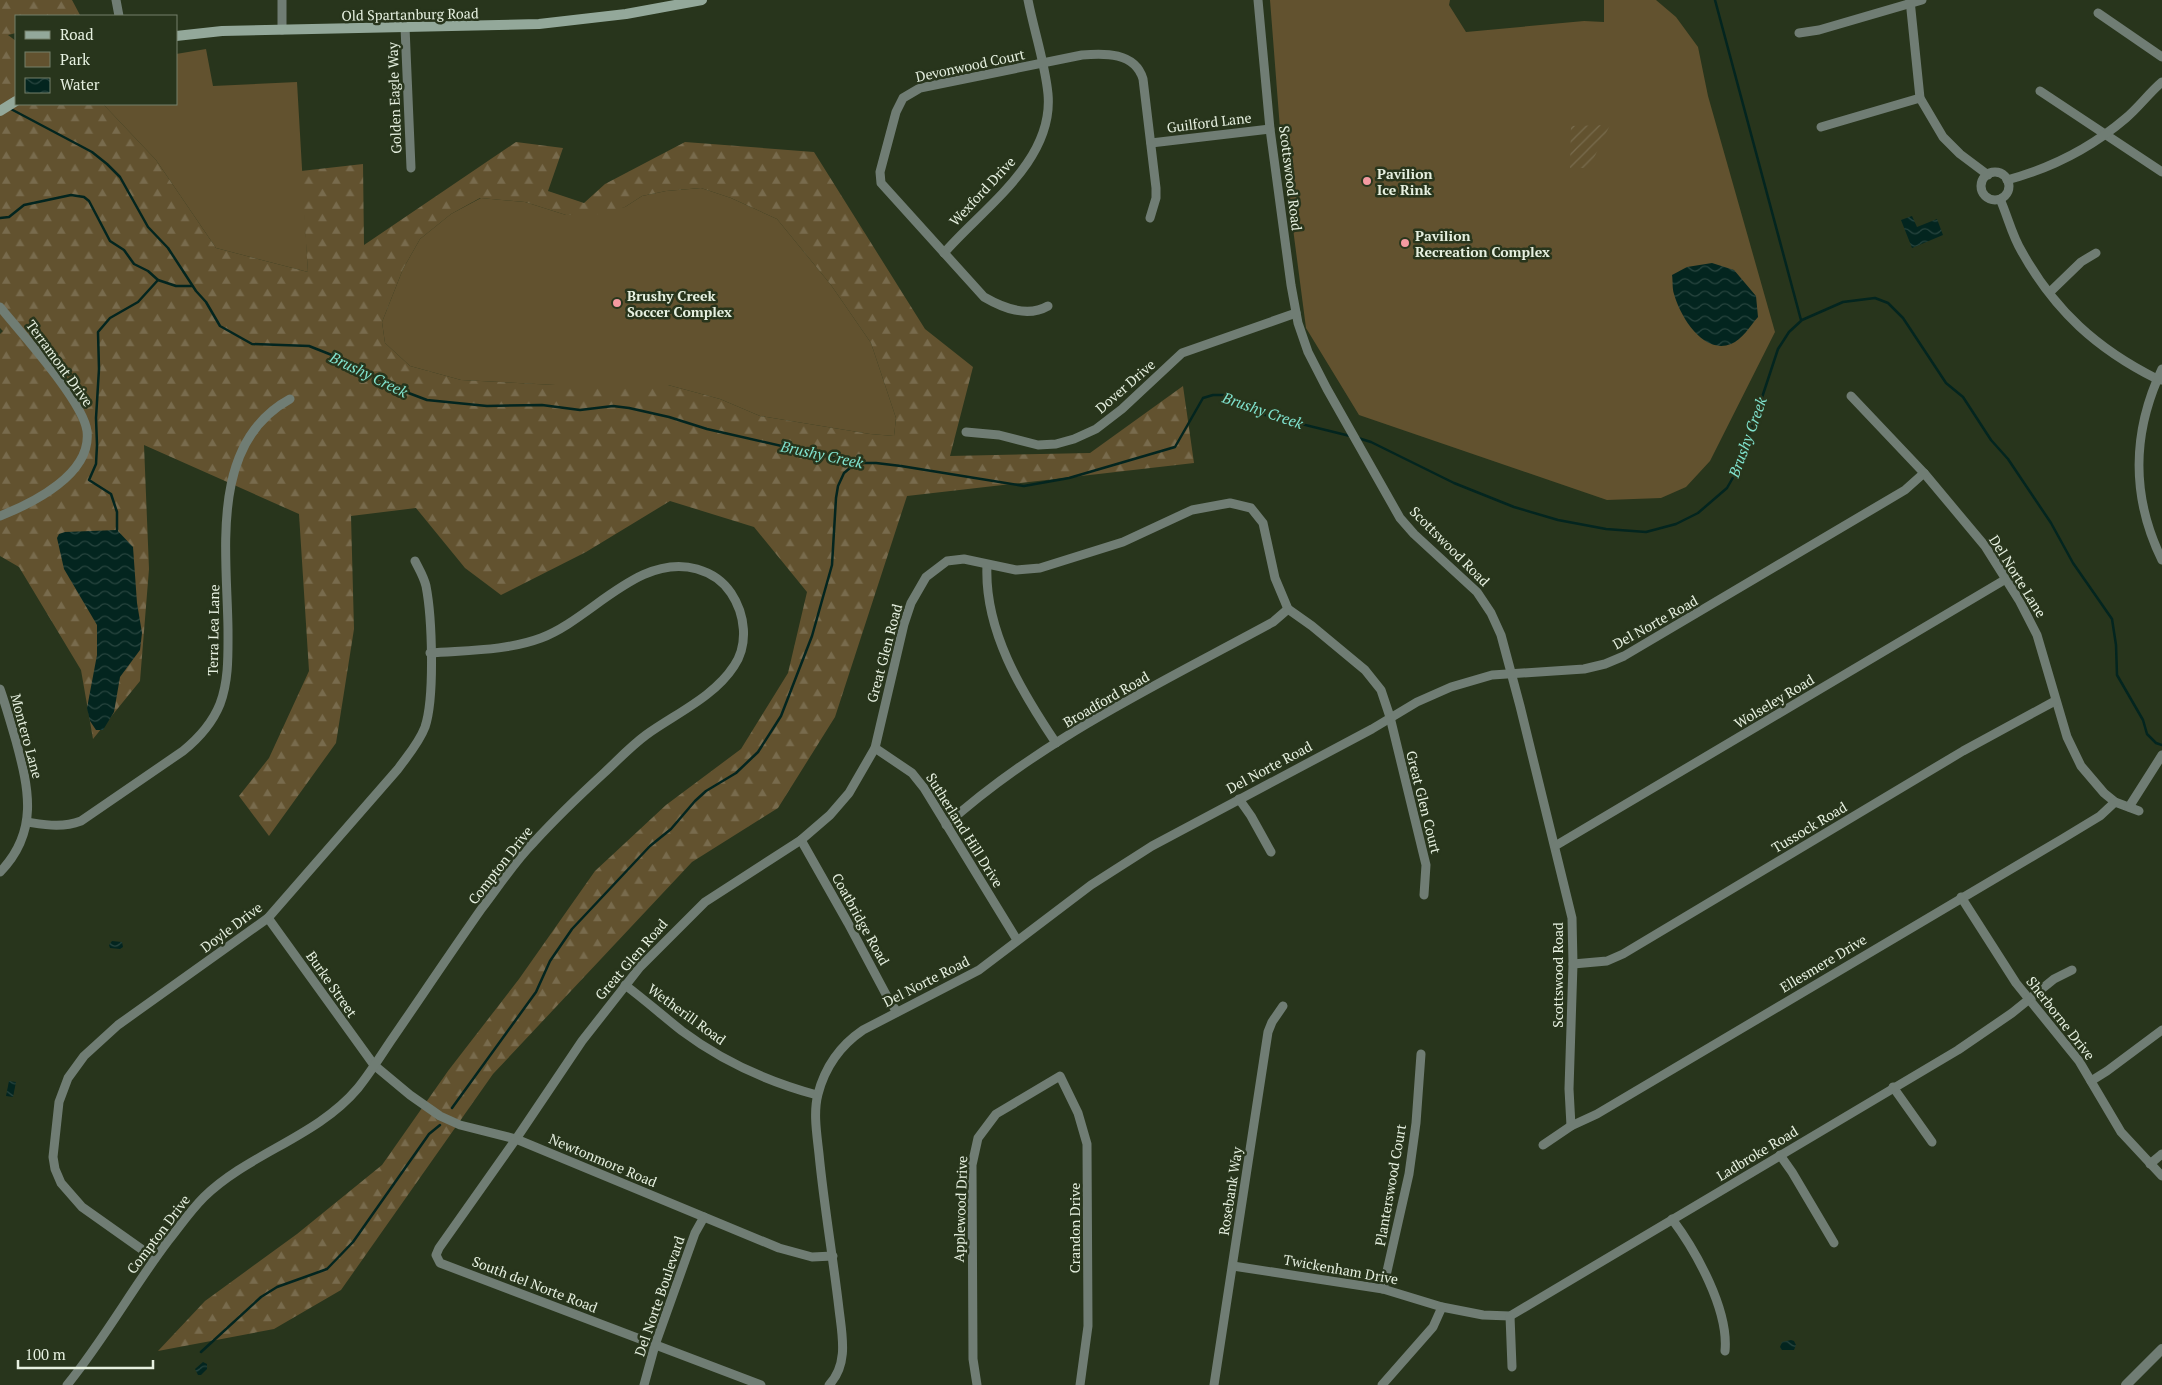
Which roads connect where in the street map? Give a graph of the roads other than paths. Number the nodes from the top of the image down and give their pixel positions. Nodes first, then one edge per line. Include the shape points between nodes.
1 (116, 0) edge
2 (282, 0) edge
3 (702, 0) edge
4 (1028, 0) edge
5 (1258, 0) edge
6 (1922, 0) edge
7 (1910, 2) edge
8 (2098, 13) dead end
9 (119, 15) edge
10 (405, 28) junction
11 (282, 30) junction
12 (1799, 33) dead end
13 (178, 36) edge
14 (2162, 58) edge
15 (1042, 63) junction
16 (2162, 82) edge
17 (2040, 91) dead end
18 (1920, 98) junction
19 (15, 103) edge
20 (0, 111) edge
21 (1821, 127) dead end
22 (1270, 129) junction
23 (2106, 133) junction
24 (1151, 143) junction
25 (411, 168) dead end
26 (2162, 172) edge
27 (1988, 175) junction
28 (2007, 180) junction
29 (2000, 199) junction
30 (1150, 218) dead end
31 (944, 253) junction
32 (2096, 253) dead end
33 (2050, 292) junction
34 (1048, 306) dead end
35 (0, 307) edge
36 (1296, 313) junction
37 (2162, 369) edge
38 (2160, 379) edge
39 (1851, 396) dead end
40 (290, 399) dead end
41 (966, 432) dead end
42 (1924, 473) junction
43 (0, 516) edge
44 (2162, 560) edge
45 (415, 561) dead end
46 (987, 565) junction
47 (2006, 579) junction
48 (1288, 609) junction
49 (430, 653) junction
50 (1511, 674) junction
51 (0, 689) edge
52 (2055, 701) junction
53 (1390, 716) junction
54 (1056, 743) junction
55 (875, 748) junction
56 (2160, 758) edge
57 (1238, 799) junction
58 (2115, 802) junction
59 (2129, 807) junction
60 (2139, 811) dead end
61 (27, 822) junction
62 (946, 825) junction
63 (801, 840) junction
64 (1555, 846) junction
65 (1271, 852) dead end
66 (0, 872) edge
67 (1424, 895) dead end
68 (1961, 897) junction
69 (268, 918) junction
70 (1017, 940) junction
71 (1573, 964) junction
72 (2072, 970) dead end
73 (625, 985) junction
74 (2029, 999) junction
75 (1283, 1006) dead end
76 (897, 1012) junction
77 (2162, 1030) edge
78 (1421, 1054) dead end
79 (374, 1065) junction
80 (1060, 1076) joint
81 (2091, 1081) junction
82 (1894, 1087) junction
83 (817, 1095) junction
84 (1571, 1126) junction
85 (516, 1139) junction
86 (1932, 1142) dead end
87 (1543, 1145) dead end
88 (2162, 1154) edge
89 (1780, 1155) junction
90 (2150, 1164) junction
91 (2162, 1176) edge
92 (704, 1217) junction
93 (1672, 1219) junction
94 (1834, 1243) dead end
95 (833, 1256) junction
96 (154, 1258) junction
97 (1233, 1266) junction
98 (1383, 1289) junction
99 (1442, 1307) junction
100 (1510, 1316) junction
101 (655, 1345) junction
102 (2162, 1349) edge
103 (1725, 1351) dead end
104 (1512, 1367) dead end
105 (67, 1385) edge
106 (644, 1385) edge
107 (761, 1385) edge
108 (829, 1385) edge
109 (977, 1385) edge
110 (1080, 1385) edge
111 (1214, 1385) edge
112 (1382, 1385) edge
113 (2126, 1385) edge

1 - 9 street
2 - 11 street
3 - 10 main road, Old Spartanburg Road via 578,21
4 - 15 street, Wexford Drive
5 - 22 street, Scottswood Road
6 - 7 street
7 - 12 street
7 - 18 street
8 - 14 street
10 - 11 main road, Old Spartanburg Road
10 - 25 street, Golden Eagle Way
11 - 13 main road, Old Spartanburg Road
15 - 24 street, Devonwood Court via 1096,54 1118,56 1132,62 1143,79
15 - 31 street, Wexford Drive via 1048,105 1036,150 1019,174
15 - 31 street, Devonwood Court via 920,88 908,94 899,106 880,179 885,189
16 - 23 street
17 - 23 street
18 - 21 street
18 - 27 street via 1943,137
19 - 20 main road
22 - 24 street, Guilford Lane
22 - 36 street, Scottswood Road
23 - 26 street
23 - 28 street via 2071,157
24 - 30 street, Devonwood Court via 1156,198
27 - 28 street via 1996,173
27 - 29 street via 1982,182 1982,190 1987,197
28 - 29 street via 2008,191
29 - 33 street via 2022,252
31 - 34 street, Devonwood Court via 977,291 994,303 1021,312
32 - 33 street via 2081,262
33 - 38 street via 2093,340 2118,358
35 - 43 street, Terramont Drive via 80,410 87,440 80,461 65,478 38,497
36 - 41 street, Dover Drive via 1182,353 1122,409 1096,429 1074,439 1038,444
36 - 50 street, Scottswood Road via 1313,363 1400,518 1485,602 1498,628
37 - 38 street
38 - 44 street via 2142,422 2139,475 2148,528
39 - 42 street, Del Norte Lane
40 - 61 street, Terra Lea Lane via 271,410 253,431 232,474 227,523 227,677 214,717 183,751 81,820 65,826
42 - 47 street, Del Norte Lane via 1965,520
42 - 50 street, Del Norte Road via 1899,494 1624,656 1584,669
45 - 49 street, Doyle Drive via 426,585
46 - 48 street, Great Glen Road via 1016,570 1040,568 1123,542 1192,510 1222,504 1243,505 1255,511 1263,523 1275,578
46 - 54 street via 988,601 1004,652
46 - 55 street, Great Glen Road via 964,559 947,561 933,570 919,586 904,624
47 - 52 street, Del Norte Lane via 2037,635
47 - 64 street, Wolseley Road
48 - 53 street via 1365,670 1381,690
48 - 54 street, Broadford Road via 1273,622
49 - 69 street, Doyle Drive via 430,706 417,743
49 - 79 street, Compton Drive via 501,648 539,638 567,626 636,578 673,566 701,570 721,582 734,598 743,627 737,662 722,681 644,737 521,855
50 - 53 street, Del Norte Road via 1451,687
50 - 64 street, Scottswood Road
51 - 61 street, Montero Lane via 24,770
52 - 58 street, Del Norte Lane via 2081,766
52 - 71 street, Tussock Road via 1963,751 1623,954 1607,961
53 - 57 street, Del Norte Road
53 - 67 street, Great Glen Court via 1426,865
54 - 62 street, Broadford Road
55 - 62 street, Sutherland Hill Drive via 918,778
55 - 63 street, Great Glen Road via 842,801
56 - 59 street
57 - 65 street
57 - 70 street, Del Norte Road via 1124,862
58 - 59 street, Del Norte Lane
58 - 68 street, Ellesmere Drive via 2100,816
59 - 60 street, Del Norte Lane
61 - 66 street, Montero Lane via 21,843
62 - 70 street, Sutherland Hill Drive
63 - 73 street, Great Glen Road via 705,902
63 - 76 street, Coatbridge Road
64 - 71 street, Scottswood Road via 1572,918
68 - 74 street, Sherborne Drive
68 - 84 street, Ellesmere Drive
69 - 79 street, Burke Street
69 - 96 street, Doyle Drive via 105,1036 74,1067 63,1089 53,1157 61,1183 82,1208
70 - 76 street, Del Norte Road via 979,970
71 - 84 street, Scottswood Road
72 - 74 street, Ladbroke Road via 2054,979
73 - 83 street, Wetherill Road via 682,1031 722,1057 775,1082
73 - 85 street, Great Glen Road via 582,1041
74 - 81 street, Sherborne Drive
74 - 82 street, Ladbroke Road via 1981,1036
75 - 97 street, Rosebank Way via 1268,1032
76 - 83 street, Del Norte Road via 863,1030 845,1045 830,1066
77 - 81 street
78 - 98 street, Planterswood Court via 1409,1174
79 - 85 street, Newtonmore Road via 410,1095 450,1121
79 - 96 street, Compton Drive via 358,1088 322,1121 217,1186 192,1210
80 - 109 street, Applewood Drive via 996,1114 978,1138 972,1165 973,1359
80 - 110 street, Crandon Drive via 1078,1113 1087,1144 1088,1326
81 - 90 street, Sherborne Drive via 2121,1132
82 - 86 street
82 - 89 street, Ladbroke Road
83 - 95 street, Del Norte Road via 816,1129
84 - 87 street, Ellesmere Drive
85 - 92 street, Newtonmore Road
85 - 101 street, South del Norte Road via 439,1248 437,1260
88 - 90 street
89 - 93 street, Ladbroke Road
89 - 94 street
90 - 91 street, Sherborne Drive
92 - 95 street, Newtonmore Road via 799,1254
92 - 101 street, Del Norte Boulevard via 695,1233
93 - 100 street, Ladbroke Road
93 - 103 street via 1688,1243 1712,1293 1725,1331
95 - 108 street via 843,1348 840,1369
96 - 105 street, Compton Drive
97 - 98 street, Twickenham Drive
97 - 111 street, Rosebank Way
98 - 99 street, Twickenham Drive
99 - 100 street via 1483,1315
99 - 112 street via 1433,1327
100 - 104 street
101 - 106 street, Del Norte Boulevard
101 - 107 street, South del Norte Road
102 - 113 street

